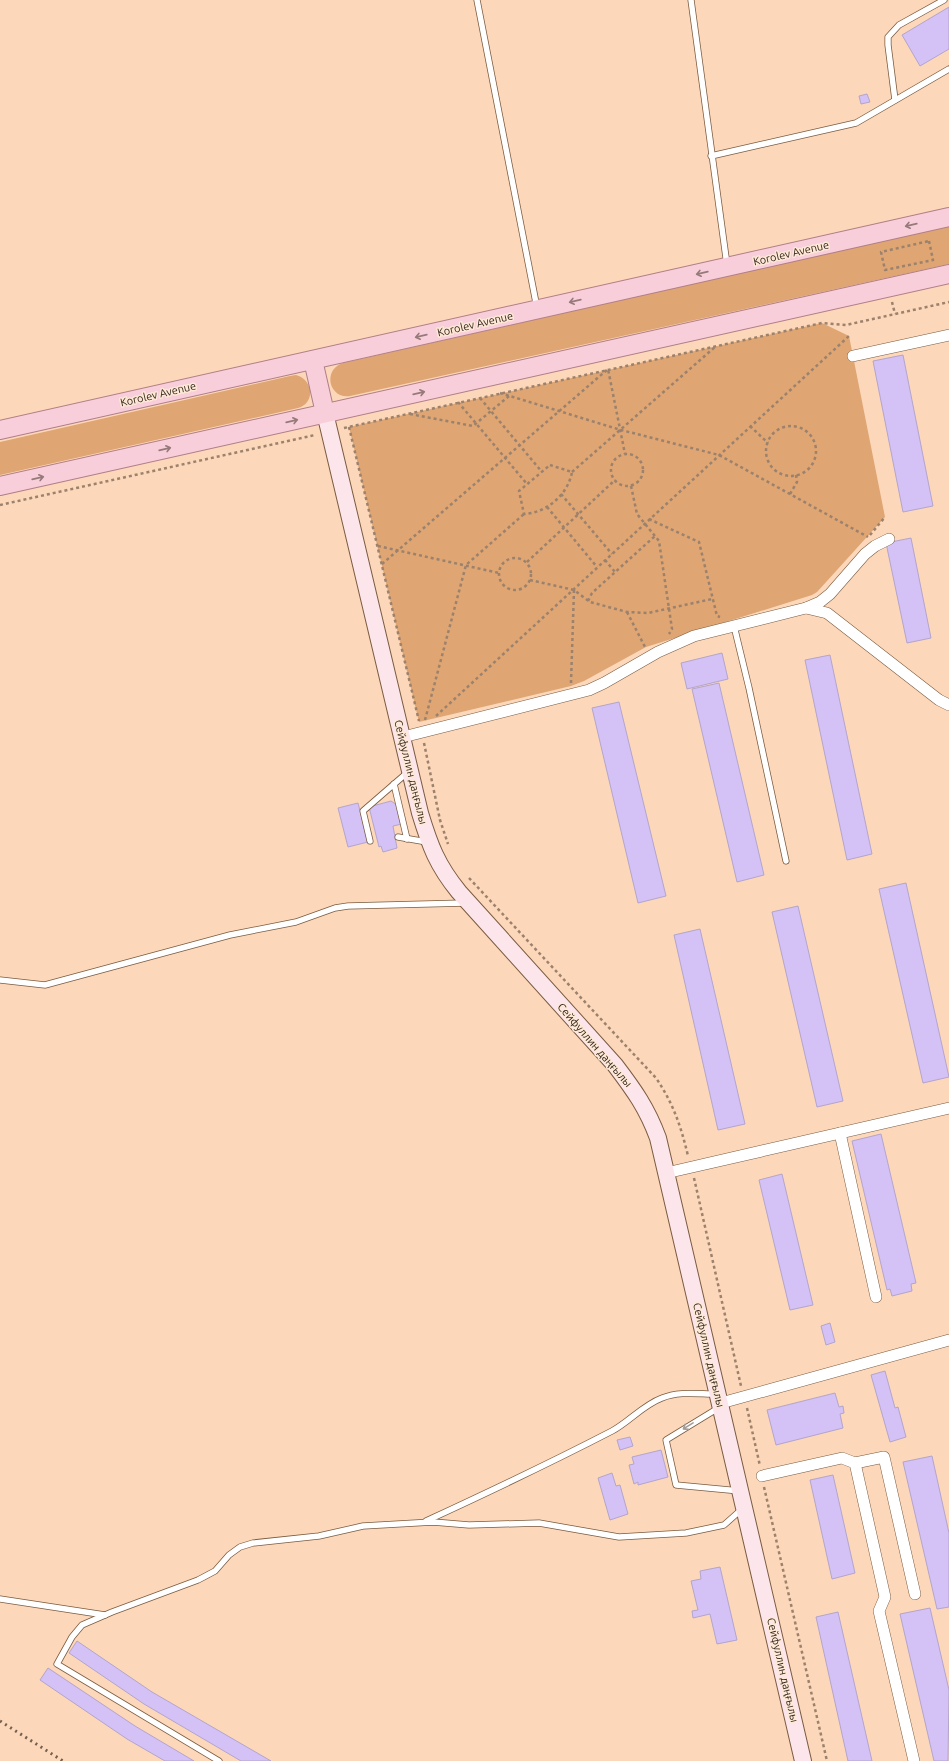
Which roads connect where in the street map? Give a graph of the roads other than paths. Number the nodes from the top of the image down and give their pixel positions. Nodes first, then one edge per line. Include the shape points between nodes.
1 (477, 0) edge
2 (691, 0) edge
3 (944, 0) edge
4 (949, 69) edge
5 (895, 100) junction
6 (712, 156) junction
7 (949, 217) edge
8 (727, 267) junction
9 (949, 274) edge
10 (537, 310) junction
11 (949, 335) edge
12 (853, 356) dead end
13 (313, 360) junction
14 (325, 413) junction
15 (0, 430) edge
16 (0, 486) edge
17 (890, 539) dead end
18 (806, 608) junction
19 (734, 626) junction
20 (949, 705) edge
21 (403, 737) junction
22 (410, 770) junction
23 (394, 784) junction
24 (398, 837) dead end
25 (407, 838) junction
26 (370, 841) dead end
27 (429, 842) junction
28 (786, 861) dead end
29 (468, 902) junction
30 (0, 980) edge
31 (949, 1108) edge
32 (840, 1133) junction
33 (666, 1173) junction
34 (876, 1297) dead end
35 (949, 1340) edge
36 (720, 1401) junction
37 (855, 1463) junction
38 (762, 1476) road end
39 (743, 1499) junction
40 (422, 1523) junction
41 (915, 1594) dead end
42 (0, 1599) edge
43 (105, 1615) junction
44 (219, 1761) edge
45 (803, 1761) edge
46 (914, 1761) edge

1 - 10 lane
2 - 6 lane
3 - 5 lane via 899,25 888,37
4 - 5 lane
5 - 6 lane via 856,123
6 - 8 lane
7 -> 8 main road, Korolev Avenue
8 -> 10 main road, Korolev Avenue
14 -> 9 main road
10 -> 13 main road, Korolev Avenue
11 - 12 street
13 - 14 main road
13 - 15 main road, Korolev Avenue
16 -> 14 main road
14 - 21 street, Сейфуллин даңғылы
17 - 18 street via 865,554 830,594
18 - 19 street
18 - 20 street via 827,613 939,700
19 - 21 street via 677,642 589,690 421,727
19 - 28 lane
21 - 22 street, Сейфуллин даңғылы
22 - 23 lane
22 - 27 street, Сейфуллин даңғылы
23 - 25 lane
23 - 26 lane via 364,811
24 - 25 lane
25 - 27 lane
27 - 29 street, Сейфуллин даңғылы via 445,875
29 - 30 lane via 335,908 296,922 230,935 45,985
29 - 33 street, Сейфуллин даңғылы via 615,1065 636,1093 650,1115
31 - 32 street
32 - 33 street
32 - 34 street
33 - 36 street, Сейфуллин даңғылы
35 - 36 street via 744,1397
36 - 39 street, Сейфуллин даңғылы
36 -> 39 lane via 666,1440 676,1485
36 - 40 lane via 683,1393 662,1398 616,1428
37 - 38 street via 842,1458
37 - 41 street via 884,1457
37 - 46 street via 885,1597 879,1611
39 - 40 lane via 724,1525 686,1533 619,1537 539,1523
39 - 45 street, Сейфуллин даңғылы
40 - 43 lane via 363,1526 319,1536 240,1547 215,1571 198,1580
42 - 43 lane
43 - 44 lane via 82,1625 57,1664

